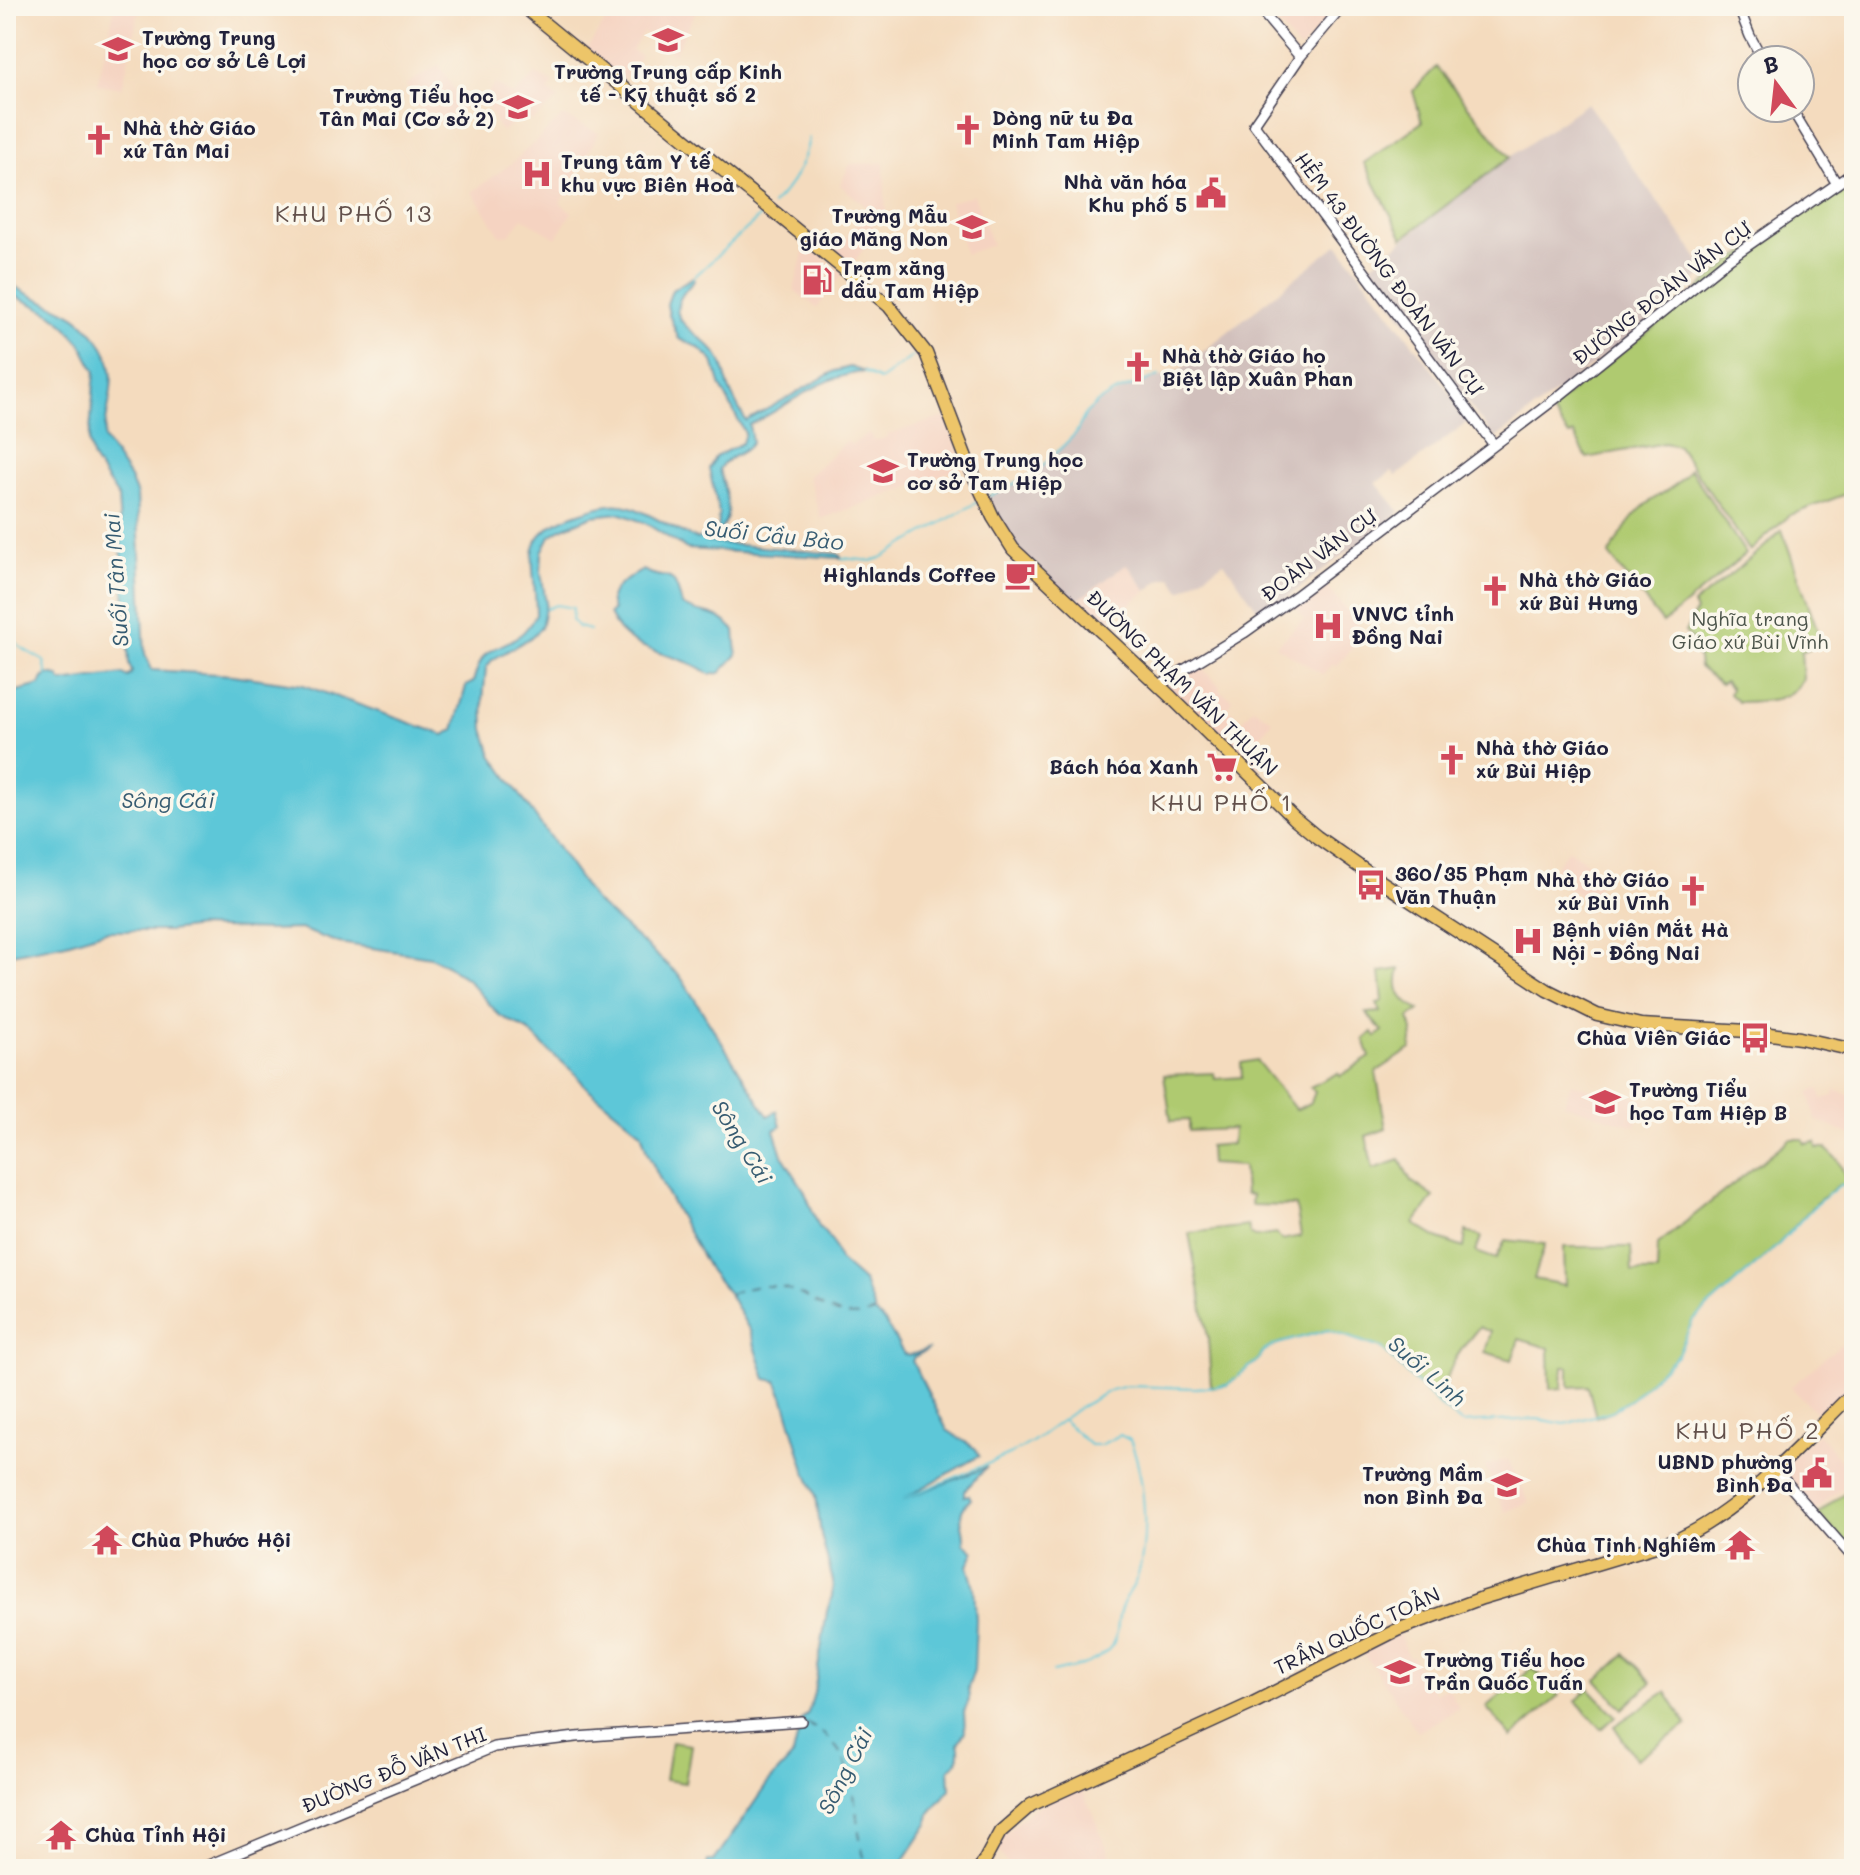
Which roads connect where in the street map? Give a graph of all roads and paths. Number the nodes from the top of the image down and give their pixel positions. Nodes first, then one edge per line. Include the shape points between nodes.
1 (523, 6) edge
2 (1257, 6) edge
3 (1343, 6) edge
4 (1738, 6) edge
5 (1754, 44) edge
6 (1300, 57) junction
7 (1801, 124) edge
8 (1854, 172) edge
9 (1837, 184) junction
10 (1494, 445) junction
11 (1159, 685) junction
12 (1854, 1050) edge
13 (1854, 1392) edge
14 (1774, 1468) junction
15 (1854, 1559) edge
16 (801, 1721) dead end
17 (199, 1869) edge
18 (980, 1869) edge

1 - 11 main road, ĐƯỜNG PHẠM VĂN THUẬN via 889,306 926,353 984,499 1013,549
2 - 6 street
3 - 6 street
4 - 5 street
6 - 10 street, HẺM 43 ĐƯỜNG ĐOÀN VĂN CỰ via 1254,124
7 - 9 street
8 - 9 street, ĐƯỜNG ĐOÀN VĂN CỰ
9 - 10 street, ĐƯỜNG ĐOÀN VĂN CỰ via 1730,258
10 - 11 street, ĐOÀN VĂN CỰ via 1244,633
11 - 12 main road, ĐƯỜNG PHẠM VĂN THUẬN via 1317,837 1570,1003 1641,1025 1748,1031
13 - 14 main road, TRẦN QUỐC TOẢN
14 - 15 street
14 - 18 main road, TRẦN QUỐC TOẢN via 1699,1530 1397,1630 1031,1805 1000,1832
16 - 17 street, ĐƯỜNG ĐỖ VĂN THI via 494,1747

